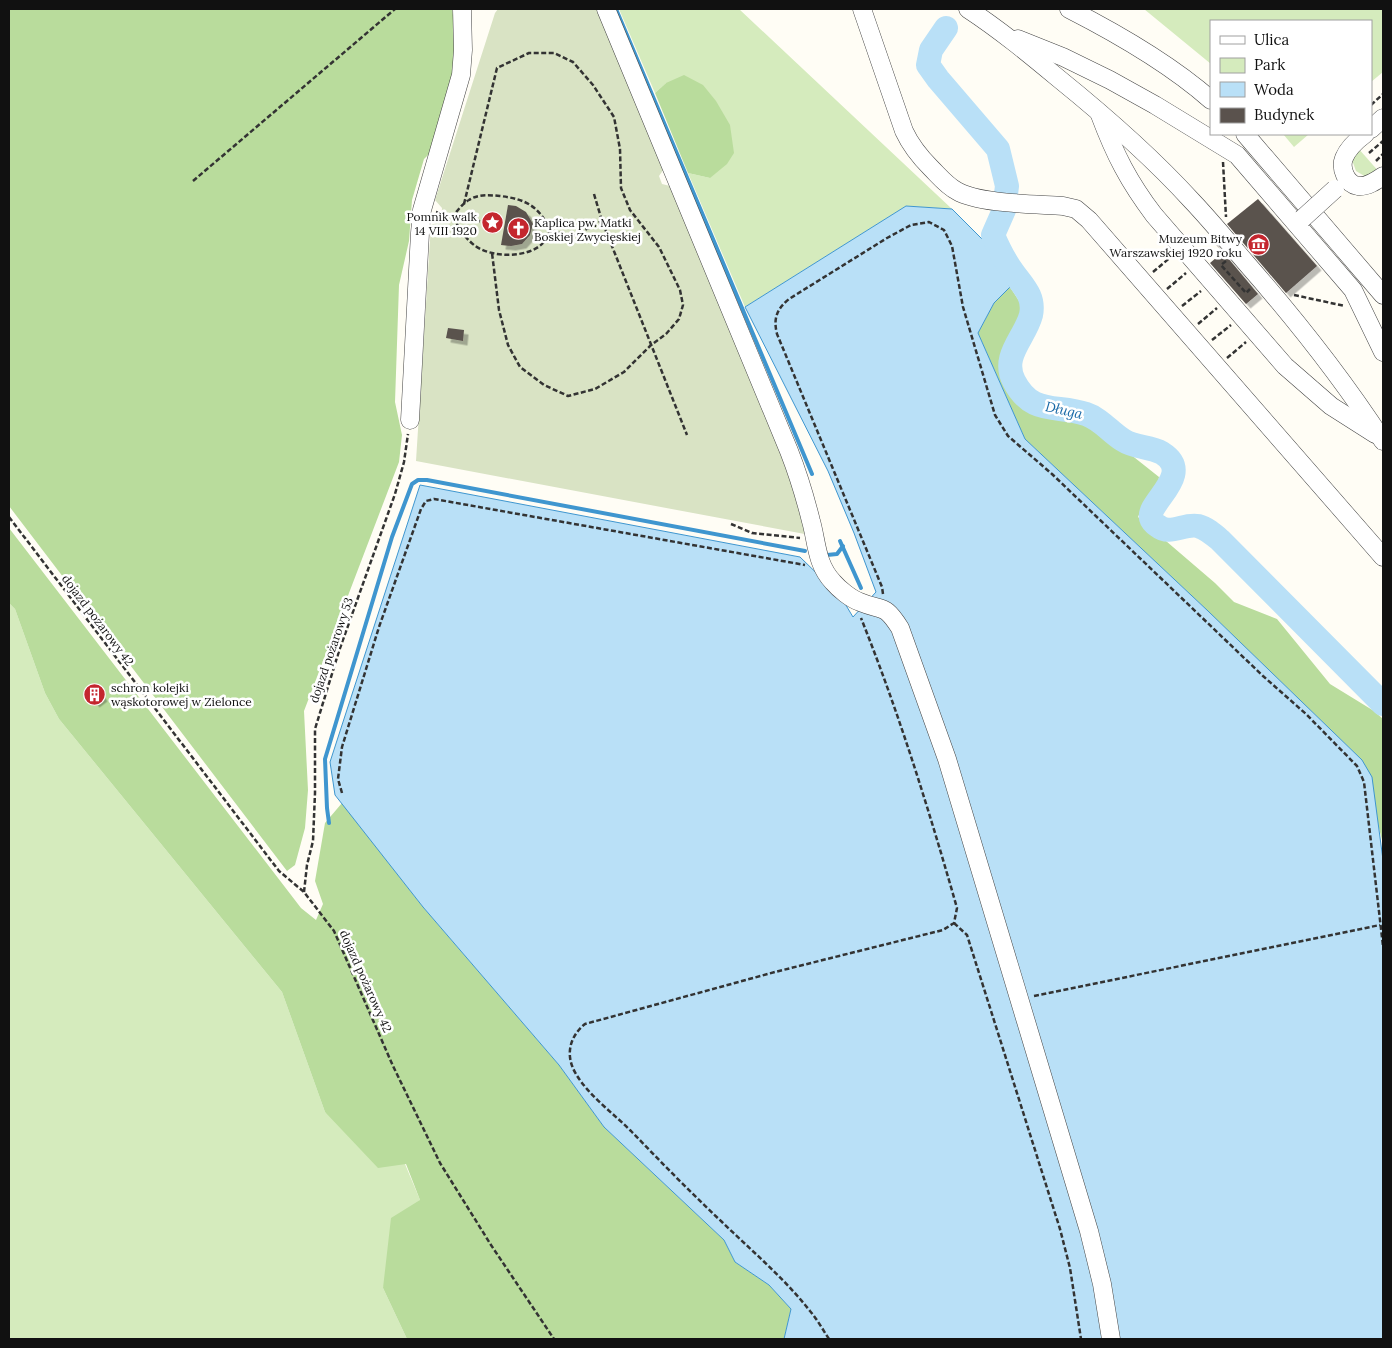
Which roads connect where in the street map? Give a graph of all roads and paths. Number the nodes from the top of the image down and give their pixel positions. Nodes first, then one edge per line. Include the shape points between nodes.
1 (395, 9) edge
2 (462, 9) edge
3 (606, 9) edge
4 (862, 9) edge
5 (968, 9) edge
6 (1068, 9) edge
7 (1002, 34) junction
8 (1383, 94) edge
9 (1210, 99) edge
10 (1372, 104) edge
11 (1099, 112) junction
12 (1383, 118) edge
13 (1372, 128) edge
14 (1246, 135) edge
15 (1364, 135) edge
16 (1383, 141) edge
17 (1222, 146) junction
18 (1369, 153) dead end
19 (1383, 154) edge
20 (1380, 168) edge
21 (193, 182) dead end
22 (1341, 184) junction
23 (594, 194) dead end
24 (464, 204) junction
25 (442, 214) dead end
26 (453, 216) junction
27 (602, 221) junction
28 (1299, 221) junction
29 (489, 222) dead end
30 (1216, 228) junction
31 (550, 231) junction
32 (1183, 247) junction
33 (492, 253) junction
34 (1197, 265) junction
35 (1142, 281) junction
36 (1212, 282) junction
37 (1383, 296) edge
38 (1156, 297) junction
39 (1228, 299) junction
40 (1281, 304) junction
41 (1363, 310) junction
42 (1171, 315) junction
43 (1242, 316) junction
44 (1187, 332) junction
45 (1257, 334) junction
46 (651, 345) junction
47 (1201, 349) junction
48 (1383, 352) edge
49 (1216, 367) junction
50 (410, 420) joint
51 (687, 436) dead end
52 (1382, 439) edge
53 (9, 517) edge
54 (731, 524) dead end
55 (815, 540) junction
56 (1383, 557) edge
57 (822, 566) junction
58 (853, 598) junction
59 (883, 608) junction
60 (342, 793) dead end
61 (304, 892) junction
62 (954, 923) junction
63 (1380, 924) junction
64 (1383, 946) edge
65 (1020, 1002) junction
66 (554, 1339) edge
67 (829, 1339) edge
68 (1081, 1339) edge
69 (1111, 1339) edge

1 - 21 path
2 - 50 street via 461,75 422,210
3 - 55 street via 789,451
4 - 35 street via 904,131 923,160 966,196 1076,209
5 - 7 street
6 - 9 street via 1141,50 1192,83
7 - 11 street
7 - 17 street via 1046,50 1110,80
8 - 10 path
11 - 30 street via 1155,164
11 - 32 street via 1126,174 1154,215
12 - 13 street
14 - 37 street
15 - 22 street via 1343,159
16 - 18 path
17 - 28 street via 1237,155
17 - 30 path via 1226,219
19 - 20 path
20 - 22 street via 1366,186
22 - 28 street, bridge
23 - 27 path
24 - 26 path
24 - 31 path via 486,195 518,199 540,212
24 - 46 path via 497,68 530,53 554,53 573,62 614,117 620,149 621,188 630,210 659,247 680,290 683,305 679,319
25 - 26 path
26 - 29 path
26 - 33 path via 467,239
27 - 31 path via 573,236
27 - 46 path
28 - 41 street via 1353,290
30 - 40 street
31 - 33 path via 544,242 529,252
32 - 34 street
32 - 35 path
33 - 46 path via 499,310 508,345 520,367 544,384 568,396 595,390 624,372
34 - 36 street
34 - 38 path
35 - 38 street
36 - 39 street
36 - 42 path
38 - 42 street
39 - 43 street
39 - 44 path
40 - 41 path via 1292,294
40 - 52 street via 1352,394
41 - 48 street
42 - 44 street
43 - 45 street
43 - 47 path
44 - 47 street
45 - 49 path
45 - 52 street via 1285,366 1324,401
46 - 51 path
47 - 49 street
49 - 56 street
50 - 61 path, dojazd pożarowy 53 via 395,494 339,650 315,729 314,841
53 - 61 path, dojazd pożarowy 42 via 279,872
54 - 55 path via 752,533
55 - 57 street
57 - 58 street via 833,582
57 - 60 path via 434,499 426,501 379,627 342,746 338,779
58 - 59 street
58 - 62 path via 907,741 929,810 957,908
59 - 63 path via 882,587 774,324 776,313 789,299 887,238 911,225 929,222 944,230 952,246 963,307 978,359 995,414 1008,436 1306,714 1362,773
59 - 65 street via 900,628 947,759
61 - 66 path, dojazd pożarowy 42 via 334,931 440,1163
62 - 67 path via 943,930 585,1024 577,1031 569,1050 576,1074 588,1090 776,1274 811,1312
62 - 68 path via 967,935 1060,1229 1070,1268
63 - 64 path
63 - 65 path via 1032,996
65 - 69 street via 1089,1231

